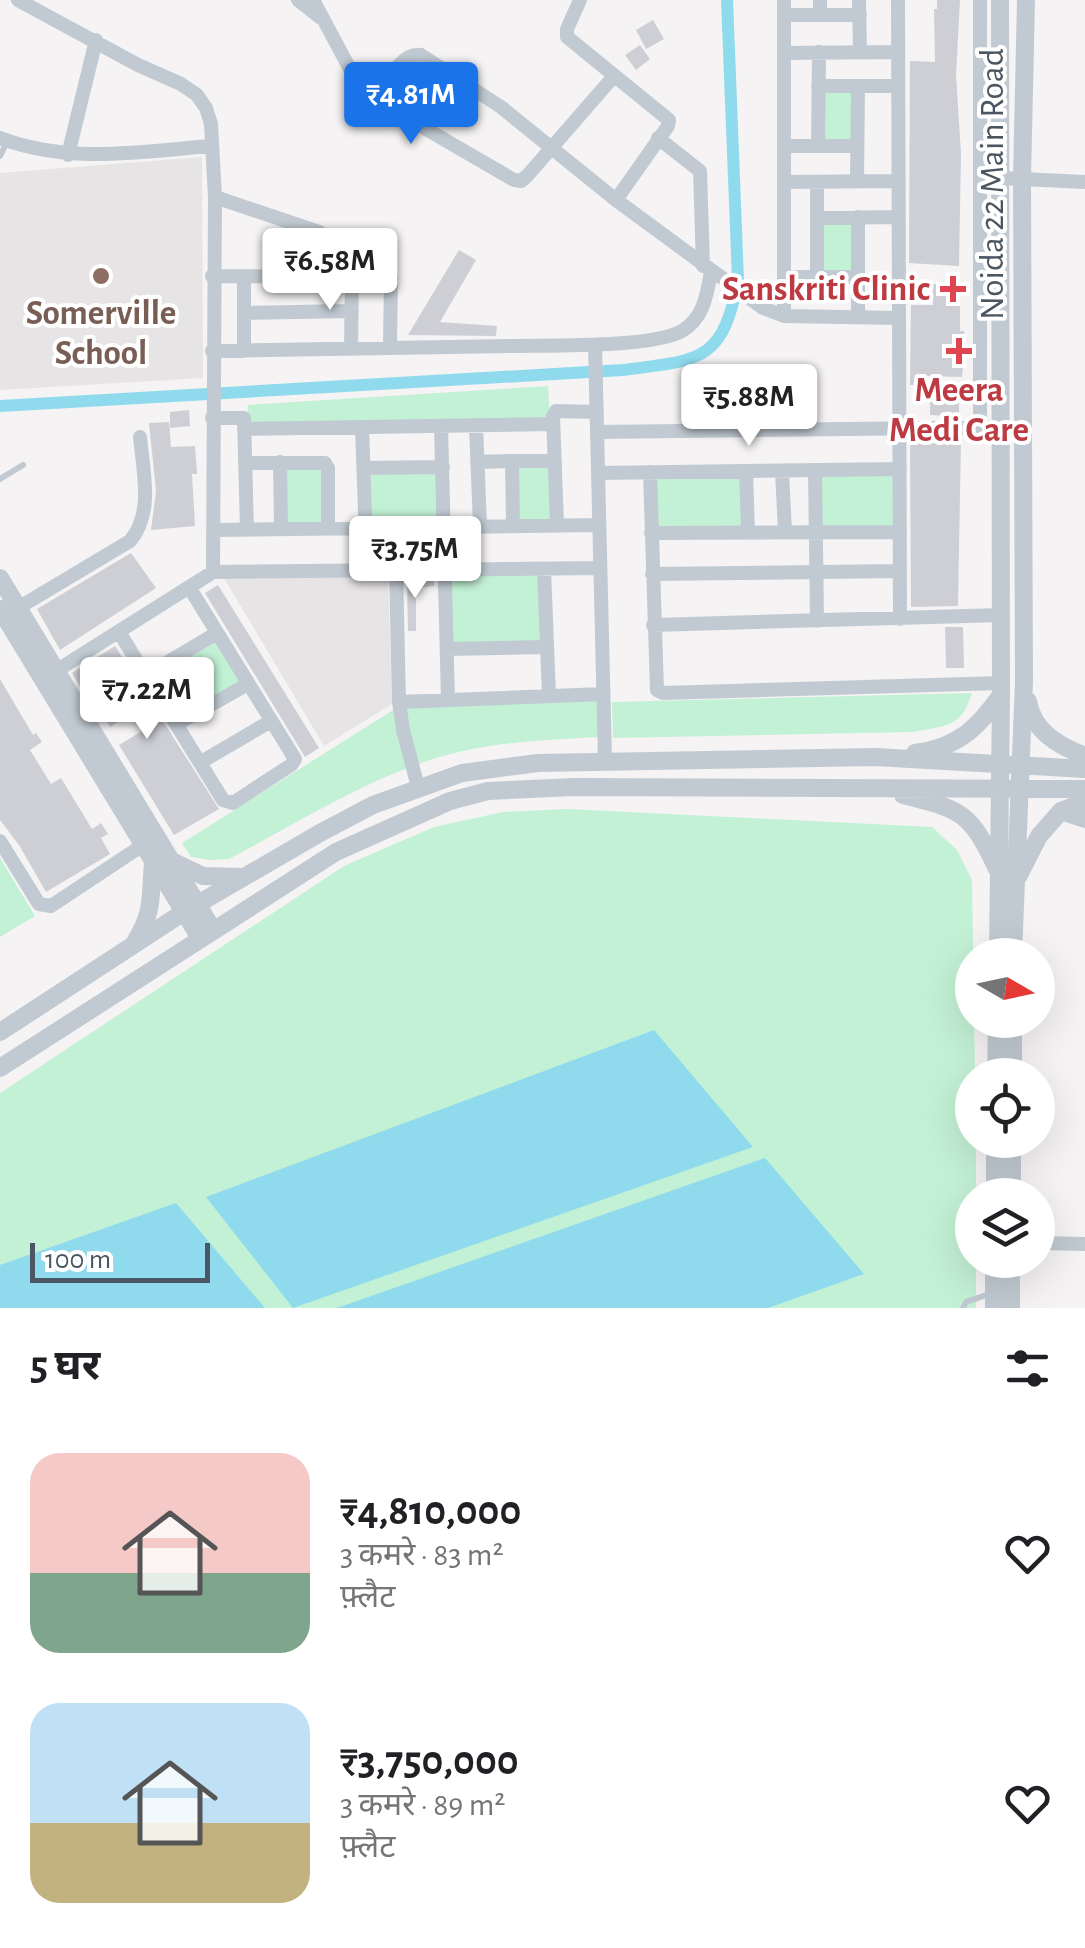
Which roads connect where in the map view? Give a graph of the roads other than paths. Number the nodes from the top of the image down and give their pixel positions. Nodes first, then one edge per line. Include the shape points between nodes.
1 (18, 0) edge
2 (298, 0) edge
3 (313, 0) edge
4 (580, 0) edge
5 (898, 0) edge
6 (980, 0) edge
7 (1000, 0) edge
8 (1026, 0) edge
9 (784, 8) edge
10 (820, 8) edge
11 (860, 8) edge
12 (322, 20) junction
13 (96, 40) junction
14 (819, 52) junction
15 (860, 52) junction
16 (898, 52) junction
17 (784, 53) junction
18 (614, 76) junction
19 (818, 86) junction
20 (858, 86) junction
21 (898, 86) junction
22 (376, 100) junction
23 (658, 138) junction
24 (4, 140) edge
25 (211, 146) junction
26 (784, 146) junction
27 (818, 146) junction
28 (857, 146) junction
29 (552, 148) junction
30 (68, 155) junction
31 (0, 156) edge
32 (980, 177) junction
33 (1000, 177) junction
34 (1022, 178) junction
35 (899, 181) junction
36 (784, 182) junction
37 (817, 182) junction
38 (857, 182) junction
39 (1085, 182) edge
40 (215, 197) junction
41 (616, 200) junction
42 (858, 217) junction
43 (817, 218) junction
44 (899, 218) junction
45 (711, 272) junction
46 (212, 276) junction
47 (244, 276) junction
48 (308, 276) junction
49 (352, 276) junction
50 (784, 277) junction
51 (816, 277) junction
52 (858, 277) junction
53 (352, 311) junction
54 (244, 313) junction
55 (784, 316) junction
56 (858, 317) junction
57 (899, 318) junction
58 (390, 348) junction
59 (351, 349) junction
60 (244, 350) junction
61 (212, 351) junction
62 (596, 352) junction
63 (212, 412) junction
64 (597, 412) junction
65 (554, 424) junction
66 (476, 425) junction
67 (441, 426) junction
68 (980, 426) junction
69 (362, 427) junction
70 (1001, 427) junction
71 (1024, 427) junction
72 (900, 428) junction
73 (244, 429) junction
74 (597, 432) junction
75 (140, 437) dead end
76 (512, 461) junction
77 (555, 461) junction
78 (280, 462) junction
79 (477, 462) junction
80 (245, 463) junction
81 (23, 465) dead end
82 (442, 467) junction
83 (364, 468) junction
84 (815, 470) junction
85 (900, 470) junction
86 (746, 471) junction
87 (782, 471) junction
88 (650, 472) junction
89 (598, 473) junction
90 (0, 479) edge
91 (599, 524) junction
92 (557, 525) junction
93 (445, 526) junction
94 (480, 526) junction
95 (513, 526) junction
96 (281, 528) junction
97 (328, 528) junction
98 (366, 528) junction
99 (246, 529) junction
100 (213, 530) junction
101 (748, 532) junction
102 (785, 532) junction
103 (816, 532) junction
104 (900, 532) junction
105 (651, 533) junction
106 (600, 568) junction
107 (544, 569) junction
108 (367, 570) junction
109 (396, 570) junction
110 (446, 570) junction
111 (900, 571) junction
112 (213, 572) junction
113 (817, 572) junction
114 (652, 574) junction
115 (0, 578) edge
116 (188, 587) junction
117 (9, 609) edge
118 (1001, 615) junction
119 (900, 619) junction
120 (818, 621) junction
121 (653, 624) junction
122 (119, 632) junction
123 (217, 633) junction
124 (547, 647) junction
125 (447, 649) junction
126 (56, 671) junction
127 (146, 675) junction
128 (1024, 681) junction
129 (248, 684) junction
130 (1002, 689) junction
131 (603, 694) junction
132 (549, 696) junction
133 (448, 700) junction
134 (399, 702) junction
135 (271, 721) junction
136 (176, 724) junction
137 (1085, 756) edge
138 (875, 758) junction
139 (200, 762) junction
140 (605, 762) junction
141 (1000, 766) junction
142 (1020, 766) junction
143 (1085, 769) edge
144 (418, 787) junction
145 (874, 788) junction
146 (998, 788) junction
147 (1019, 789) junction
148 (1085, 789) edge
149 (1085, 802) edge
150 (1061, 811) junction
151 (1085, 819) edge
152 (0, 841) edge
153 (156, 856) junction
154 (244, 877) junction
155 (1007, 879) junction
156 (191, 908) junction
157 (206, 934) junction
158 (1000, 938) edge
159 (1012, 938) edge
160 (132, 947) junction
161 (0, 1032) edge
162 (0, 1068) edge
163 (1055, 1243) edge
164 (1085, 1244) edge
165 (1011, 1278) edge
166 (994, 1300) edge
167 (963, 1308) edge
168 (1011, 1308) edge

1 - 13 street
2 - 12 street
3 - 12 street
4 - 18 street via 568,37
5 - 16 street
6 - 32 street
7 - 33 street, Noida 22 Main Road
8 - 34 street, Noida 22 Main Road
9 - 10 street
9 - 17 street
10 - 11 street
11 - 15 street
12 - 22 street via 357,82
13 - 25 street via 196,95 211,124
13 - 30 street
14 - 15 street
14 - 17 street
14 - 19 street
15 - 16 street
16 - 21 street
17 - 26 street
18 - 23 street via 666,114 668,126
18 - 29 street
19 - 20 street
19 - 27 street
20 - 21 street
20 - 28 street
21 - 35 street
22 - 29 street via 514,180 527,176
22 - 29 street via 405,58 421,55
23 - 41 street
23 - 45 street via 700,171
24 - 30 street
24 - 31 lane
25 - 30 street
25 - 40 street
26 - 27 street
26 - 36 street
27 - 28 street
28 - 38 street
29 - 41 street
32 - 33 street
32 - 68 street
33 - 34 street
33 - 70 street, Noida 22 Main Road
34 - 39 street
34 - 71 street, Noida 22 Main Road
35 - 38 street
35 - 44 street
36 - 37 street
36 - 50 street
37 - 38 street
37 - 43 street
40 - 46 street
40 - 48 street via 319,232
41 - 45 street
42 - 43 street
42 - 44 street
42 - 52 street
43 - 51 street
44 - 57 street
45 - 55 street
45 - 62 street via 698,318 683,331
46 - 47 street
46 - 61 street
47 - 48 street
47 - 54 street
48 - 49 street
49 - 53 street
49 - 58 street via 390,277
50 - 51 street
50 - 55 street
51 - 52 street
52 - 56 street
53 - 54 street
53 - 59 street
54 - 60 street
55 - 56 street
56 - 57 street
57 - 72 street
58 - 59 street
58 - 62 street
59 - 60 street
60 - 61 street
61 - 63 street
62 - 64 street
63 - 73 street via 244,418
63 - 100 street
64 - 65 street via 556,411
64 - 74 street
65 - 66 street
65 - 77 street
66 - 67 street
66 - 79 street
67 - 69 street
67 - 82 street
68 - 70 street
68 - 72 street
69 - 73 street
69 - 83 street
70 - 71 street
70 - 118 street, Noida 22 Main Road
71 - 128 street, Noida 22 Main Road
72 - 74 street
72 - 85 street
73 - 80 street
74 - 89 street
75 - 117 street via 140,530
76 - 77 street
76 - 79 street
76 - 95 street
77 - 92 street
78 - 80 street
78 - 96 street
78 - 97 street via 325,463
79 - 94 street
80 - 99 street
81 - 90 lane
82 - 83 street
82 - 93 street
83 - 98 street
84 - 85 street
84 - 87 street
84 - 103 street
85 - 104 street
86 - 87 street
86 - 88 street
86 - 101 street
87 - 102 street
88 - 89 street
88 - 105 street
89 - 91 street
91 - 92 street
91 - 106 street
92 - 95 street
93 - 94 street
93 - 98 street
93 - 110 street
94 - 95 street
96 - 97 street
96 - 99 street
97 - 98 street
98 - 108 street
99 - 100 street
100 - 112 street
101 - 102 street
101 - 105 street
102 - 103 street
103 - 104 street
103 - 113 street
104 - 111 street
105 - 114 street
106 - 107 street
106 - 131 street
107 - 110 street
107 - 124 street
108 - 109 street
108 - 112 street
109 - 110 street
109 - 134 street
110 - 125 street
111 - 113 street
111 - 119 street
112 - 116 street
113 - 114 street
113 - 120 street
114 - 121 street
115 - 117 street
116 - 122 street
116 - 123 street
117 - 126 street
117 - 153 street
118 - 119 street
118 - 130 street, Noida 22 Main Road
119 - 120 street
120 - 121 street
121 - 130 street via 654,684 663,693
122 - 126 street
122 - 127 street
123 - 127 street
123 - 129 street
124 - 125 street
124 - 132 street
125 - 133 street
126 - 153 street
127 - 136 street
128 - 137 street via 1032,720 1062,747
128 - 142 street, Noida 22 Main Road
129 - 135 street
129 - 136 street
130 - 138 street via 971,732 952,745
130 - 141 street, Noida 22 Main Road
131 - 132 street
131 - 140 street
132 - 133 street
133 - 134 street
134 - 144 street
135 - 139 street
135 - 139 street via 292,765 233,803 224,800
136 - 139 street
138 - 140 street
138 - 141 street
140 - 144 street via 496,768
141 - 142 street
141 - 146 street, Noida 22 Main Road
142 - 143 street
142 - 147 street, Noida 22 Main Road
144 - 154 street
145 - 146 street
145 - 155 street via 962,813
145 - 157 street via 488,791 450,800 336,852
146 - 147 street
146 - 155 street, Noida 22 Main Road
147 - 148 street
147 - 155 street, Noida 22 Main Road
149 - 150 street
150 - 151 street
150 - 155 street
152 - 153 street via 45,906
153 - 154 street via 203,876
153 - 156 street
153 - 160 street via 147,923
154 - 156 street
155 - 158 street
155 - 159 street
156 - 157 street
156 - 160 street
157 - 162 street
160 - 161 street
163 - 164 street
165 - 168 street
166 - 167 lane via 966,1302

